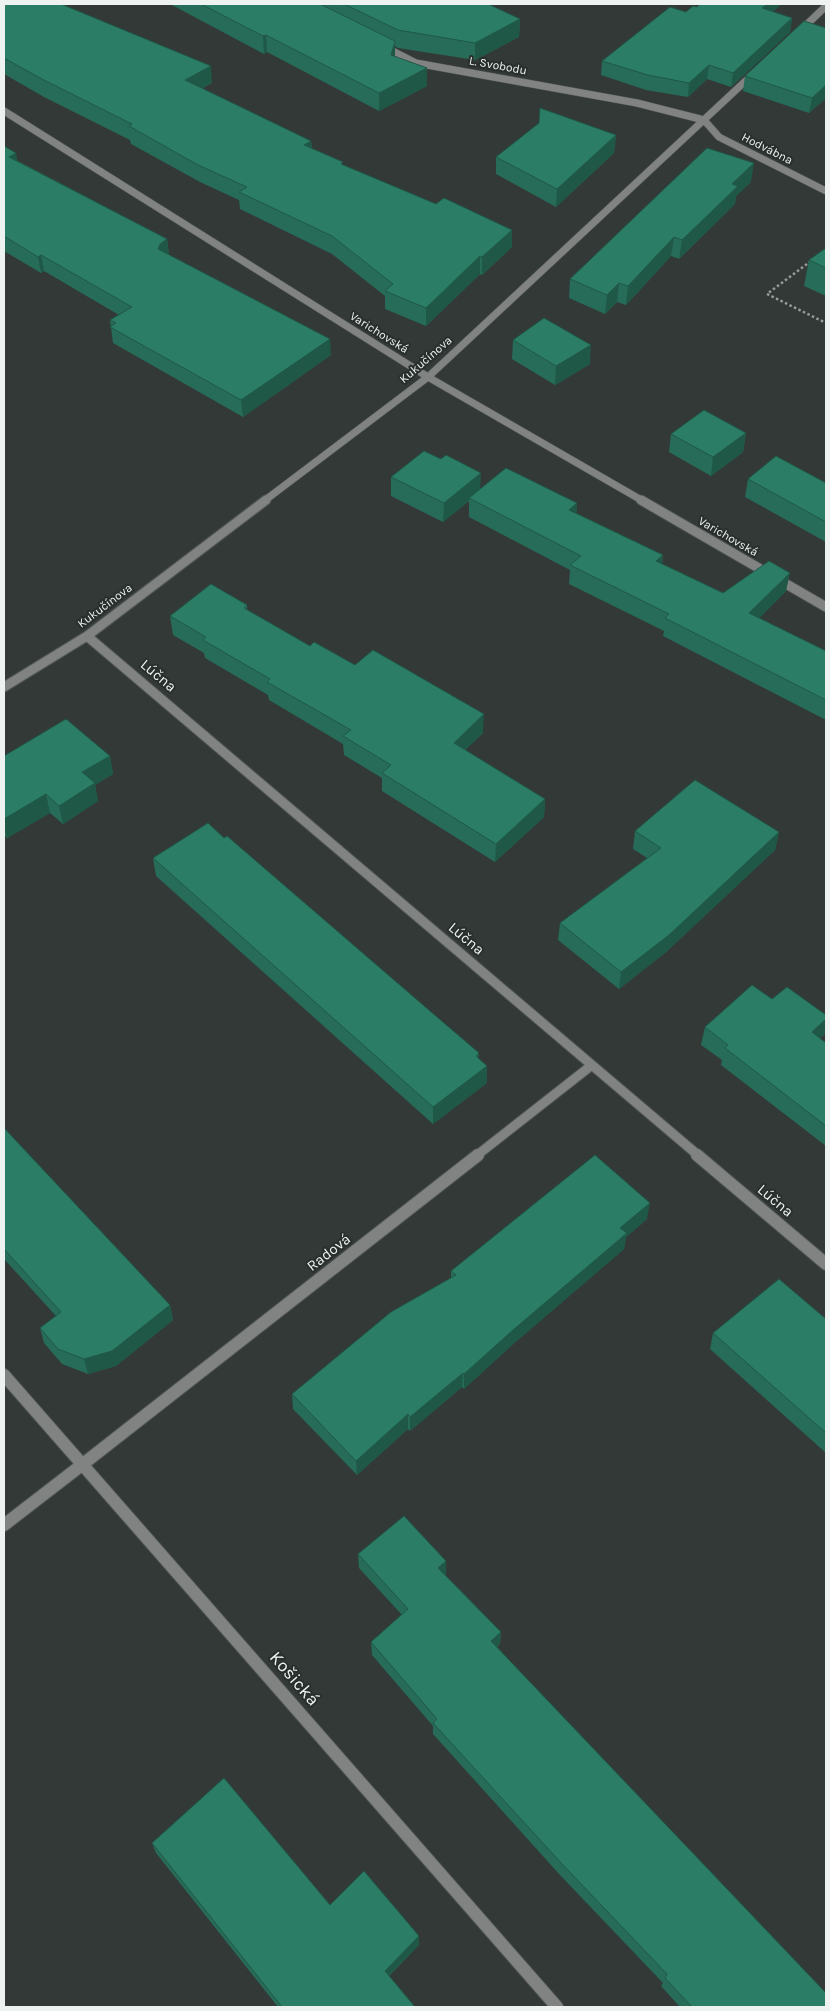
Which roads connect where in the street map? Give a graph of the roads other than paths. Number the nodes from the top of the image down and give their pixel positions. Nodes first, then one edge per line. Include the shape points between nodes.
1 (826, 6) edge
2 (790, 39) edge
3 (374, 42) edge
4 (762, 66) edge
5 (4, 111) edge
6 (704, 120) junction
7 (826, 191) edge
8 (428, 377) junction
9 (826, 607) edge
10 (87, 636) junction
11 (4, 687) edge
12 (592, 1065) junction
13 (826, 1264) edge
14 (4, 1375) edge
15 (83, 1464) junction
16 (4, 1525) edge
17 (558, 2007) edge

1 - 2 street
3 - 6 street, L. Svobodu via 416,63 637,102
4 - 6 street, Kukučínova
5 - 8 street, Varichovská
6 - 7 street, Hodvábna via 719,137
6 - 8 street, Kukučínova
8 - 9 street, Varichovská
8 - 10 street, Kukučínova
10 - 11 street, Kukučínova
10 - 12 street, Lúčna
12 - 13 street, Lúčna
12 - 15 street, Radová
14 - 15 street, Košická
15 - 16 street, Radová
15 - 17 street, Košická

